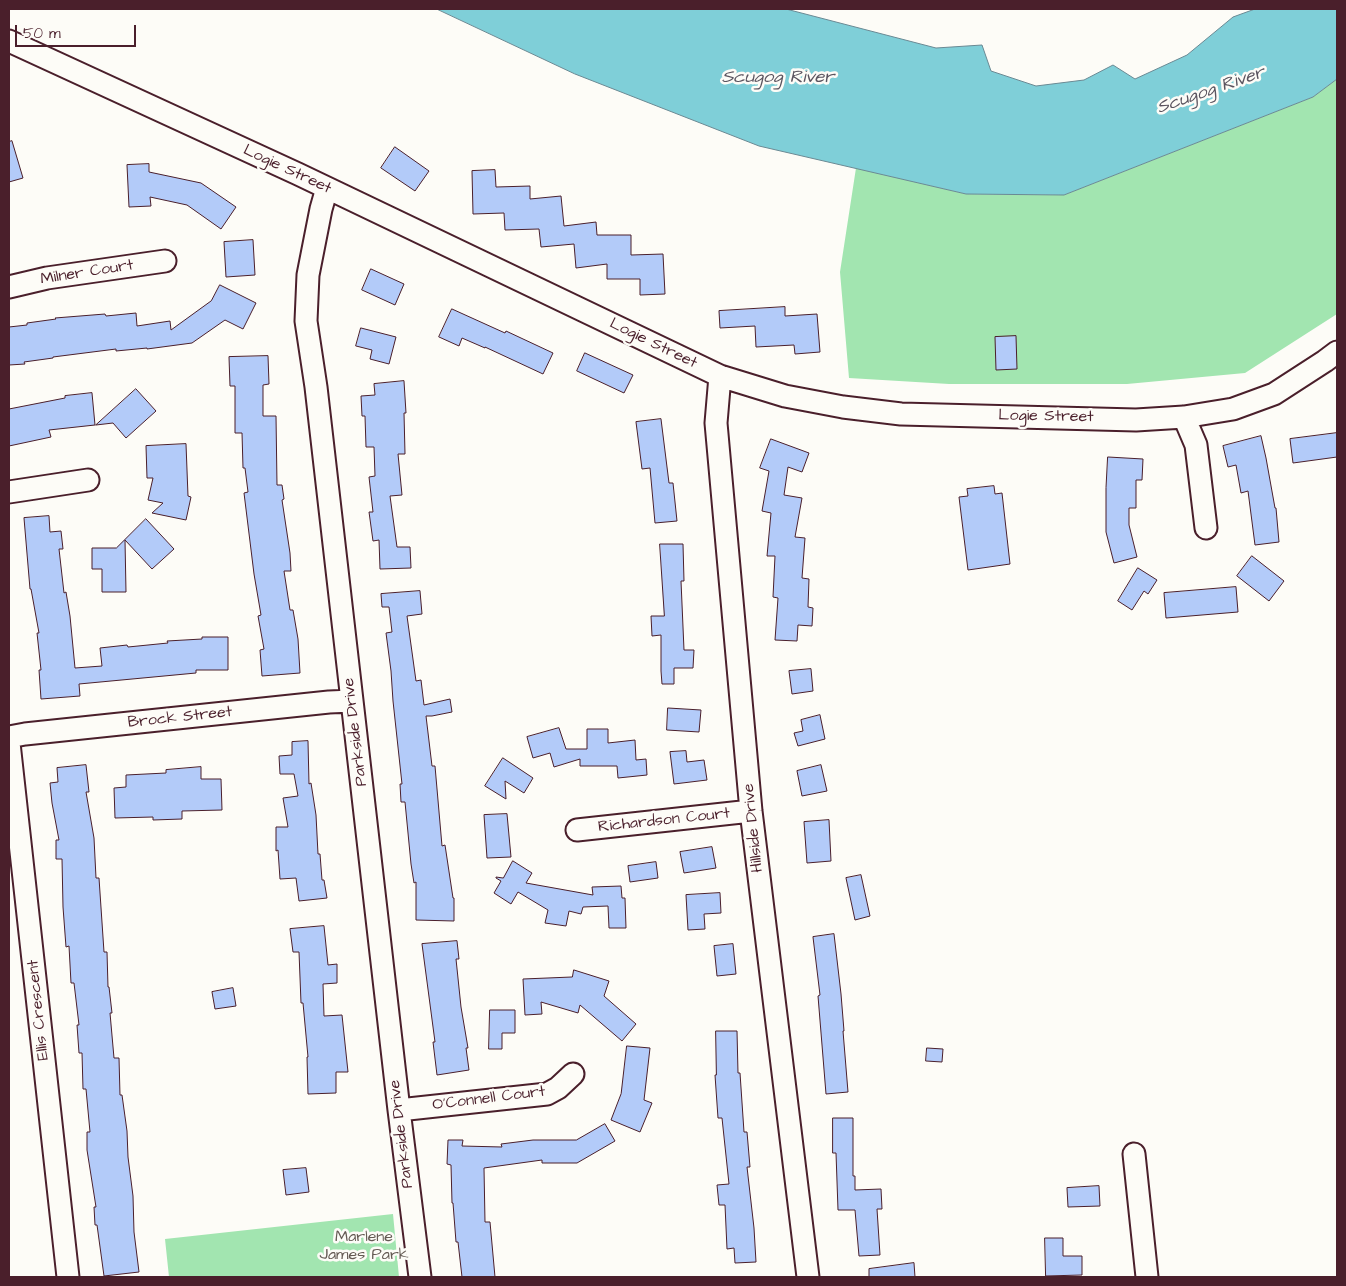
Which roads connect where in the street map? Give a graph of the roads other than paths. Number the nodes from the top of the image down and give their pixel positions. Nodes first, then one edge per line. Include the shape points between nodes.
1 (9, 41) edge
2 (327, 188) junction
3 (165, 261) dead end
4 (9, 286) edge
5 (1337, 352) edge
6 (720, 376) junction
7 (1184, 417) junction
8 (88, 480) dead end
9 (9, 492) edge
10 (1206, 528) dead end
11 (352, 701) junction
12 (9, 737) edge
13 (9, 742) edge
14 (751, 811) junction
15 (577, 830) dead end
16 (573, 1074) dead end
17 (399, 1110) junction
18 (1134, 1154) dead end
19 (68, 1277) edge
20 (420, 1277) edge
21 (808, 1277) edge
22 (1147, 1277) edge

1 - 2 street, Logie Street
2 - 6 street, Logie Street
2 - 11 street, Parkside Drive via 308,275 306,321
3 - 4 street, Milner Court
5 - 7 street, Logie Street via 1274,394 1233,409
6 - 7 street, Logie Street via 785,396 901,414 1136,420
6 - 14 street, Hillside Drive via 716,422
7 - 10 street via 1196,445
8 - 9 street
11 - 12 street, Brock Street
11 - 17 street, Parkside Drive
13 - 19 street, Ellis Crescent
14 - 15 street, Richardson Court
14 - 21 street, Hillside Drive
16 - 17 street, O'Connell Court via 547,1094
17 - 20 street, Parkside Drive
18 - 22 street

